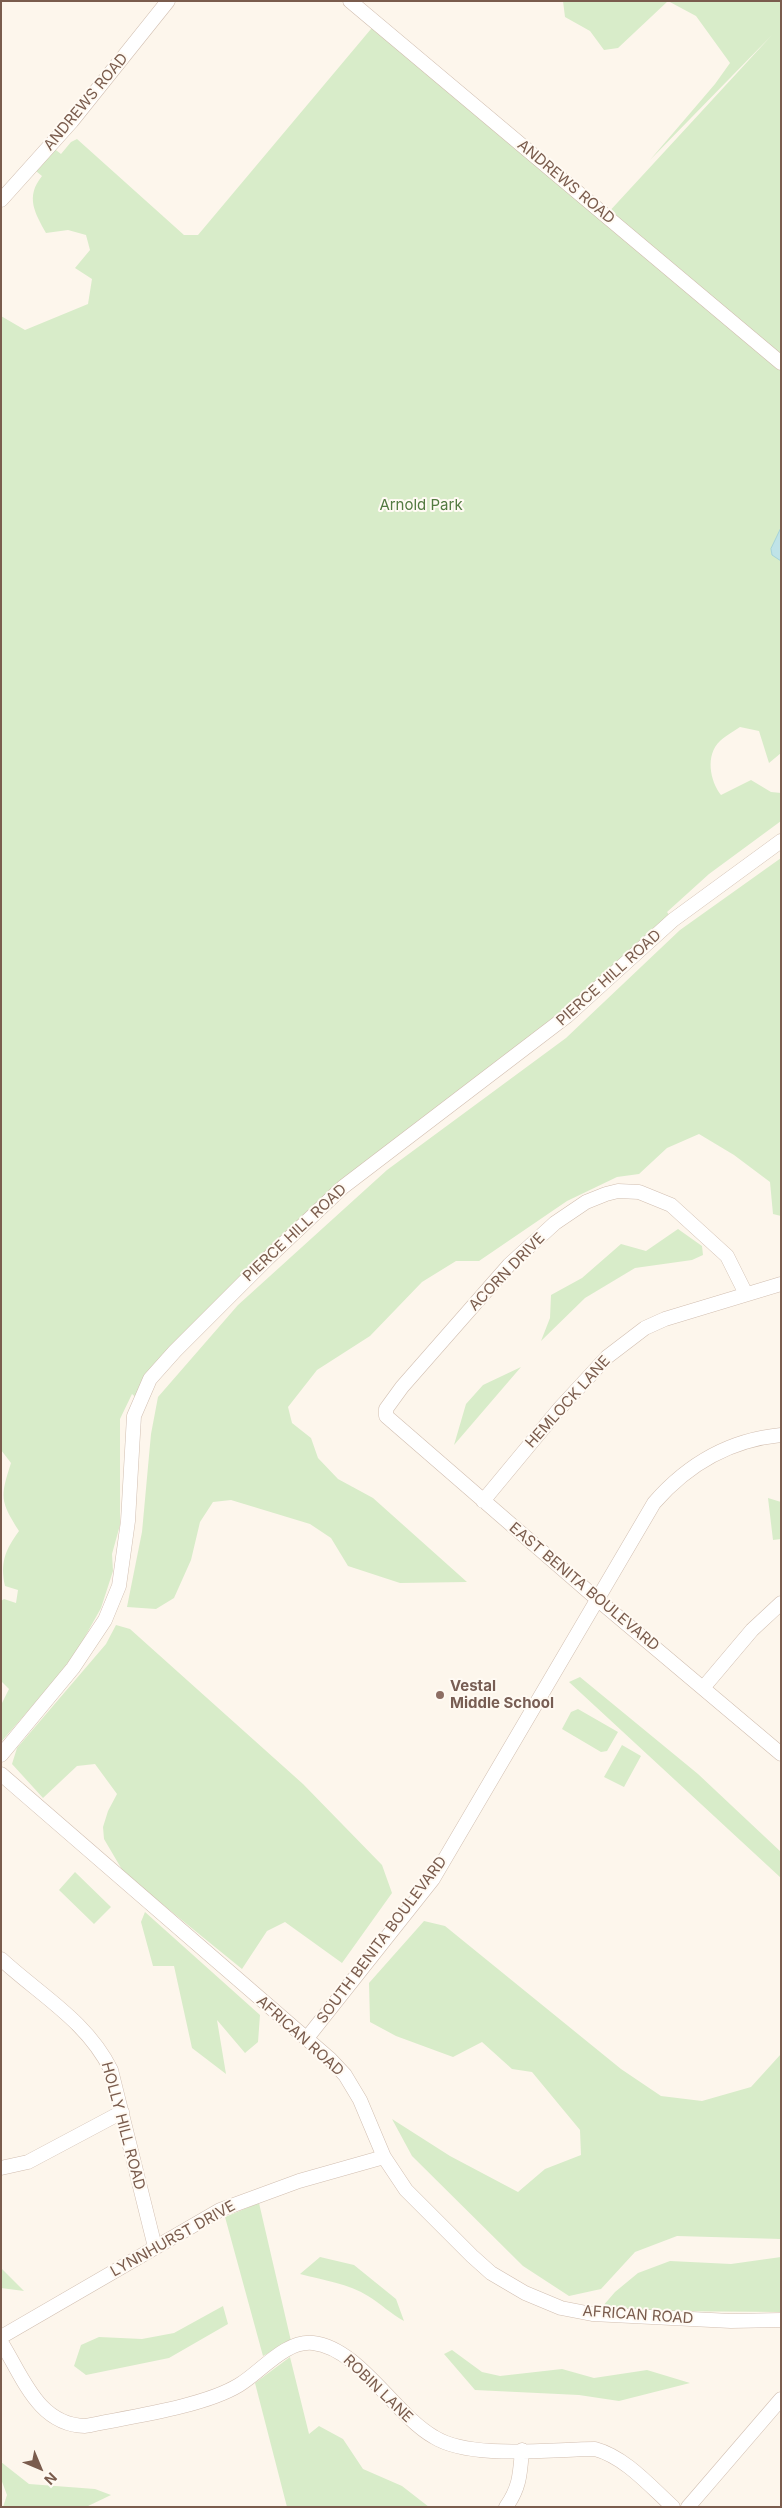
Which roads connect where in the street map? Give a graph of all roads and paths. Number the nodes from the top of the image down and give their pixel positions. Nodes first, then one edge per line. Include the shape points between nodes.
1 (168, 1) edge
2 (350, 1) edge
3 (1, 200) edge
4 (781, 364) edge
5 (781, 841) edge
6 (781, 1284) edge
7 (746, 1294) junction
8 (388, 1419) joint
9 (781, 1436) edge
10 (483, 1501) junction
11 (597, 1599) junction
12 (781, 1603) edge
13 (703, 1688) junction
14 (781, 1754) edge
15 (1, 1755) edge
16 (1, 1774) edge
17 (1, 1959) edge
18 (307, 2038) junction
19 (122, 2112) junction
20 (384, 2157) junction
21 (1, 2168) edge
22 (155, 2248) junction
23 (781, 2320) edge
24 (1, 2338) edge
25 (1, 2342) edge
26 (781, 2398) edge
27 (522, 2450) junction
28 (506, 2507) edge
29 (673, 2507) edge
30 (688, 2507) edge

1 - 3 street, ANDREWS ROAD via 77,116
2 - 4 street, ANDREWS ROAD
5 - 15 street, PIERCE HILL ROAD via 673,920 567,1016 343,1187 268,1258 150,1379 134,1416 124,1560 115,1594 97,1634 74,1668
6 - 7 street, HEMLOCK LANE
7 - 8 street, ACORN DRIVE via 727,1256 671,1205 639,1192 606,1194 586,1202 555,1223 509,1265 402,1387 386,1409
7 - 10 street, HEMLOCK LANE via 645,1328 606,1357
8 - 10 street, EAST BENITA BOULEVARD
9 - 11 street, SOUTH BENITA BOULEVARD via 736,1445 710,1456 671,1483 649,1510
10 - 11 street, EAST BENITA BOULEVARD
11 - 13 street, EAST BENITA BOULEVARD
11 - 18 street, SOUTH BENITA BOULEVARD via 433,1879
12 - 13 street via 752,1630
13 - 14 street, EAST BENITA BOULEVARD
16 - 18 street, AFRICAN ROAD
17 - 19 street, HOLLY HILL ROAD via 88,2034 112,2070
18 - 20 street, AFRICAN ROAD via 345,2075 360,2100
19 - 21 street via 28,2162
19 - 22 street, HOLLY HILL ROAD
20 - 22 street, LYNNHURST DRIVE via 243,2200
20 - 23 street, AFRICAN ROAD via 406,2190 491,2273 525,2293 561,2308 619,2316
22 - 24 street, LYNNHURST DRIVE
25 - 27 street, ROBIN LANE via 43,2410 72,2426 183,2405 218,2394 238,2386 286,2350 311,2342 330,2346 348,2357 415,2424 435,2438 472,2450
26 - 30 street
27 - 28 street via 516,2494
27 - 29 street, ROBIN LANE via 595,2449 607,2452

